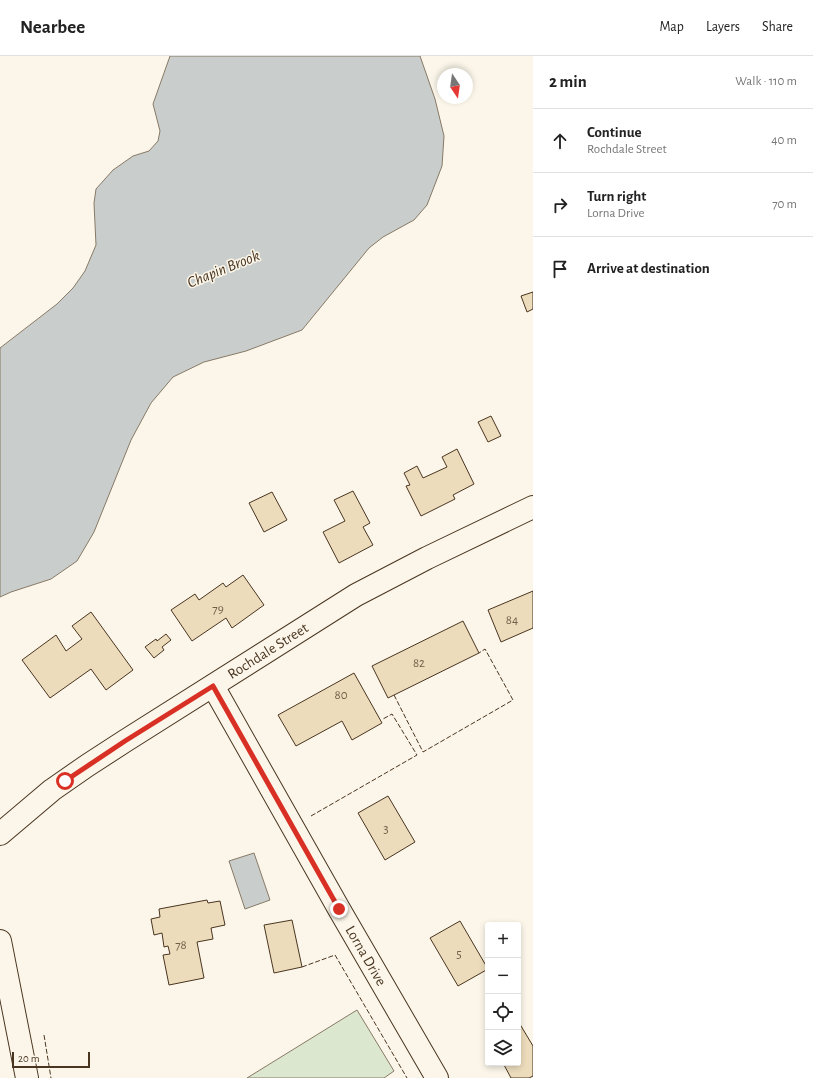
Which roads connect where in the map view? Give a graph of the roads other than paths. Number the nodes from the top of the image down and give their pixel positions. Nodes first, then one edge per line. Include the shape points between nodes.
1 (533, 507) edge
2 (213, 686) junction
3 (0, 834) edge
4 (0, 940) edge
5 (28, 1078) edge
6 (437, 1078) edge

1 - 2 street, Rochdale Street via 434,554 356,596
2 - 3 street, Rochdale Street via 52,790
2 - 6 street, Lorna Drive
4 - 5 street

